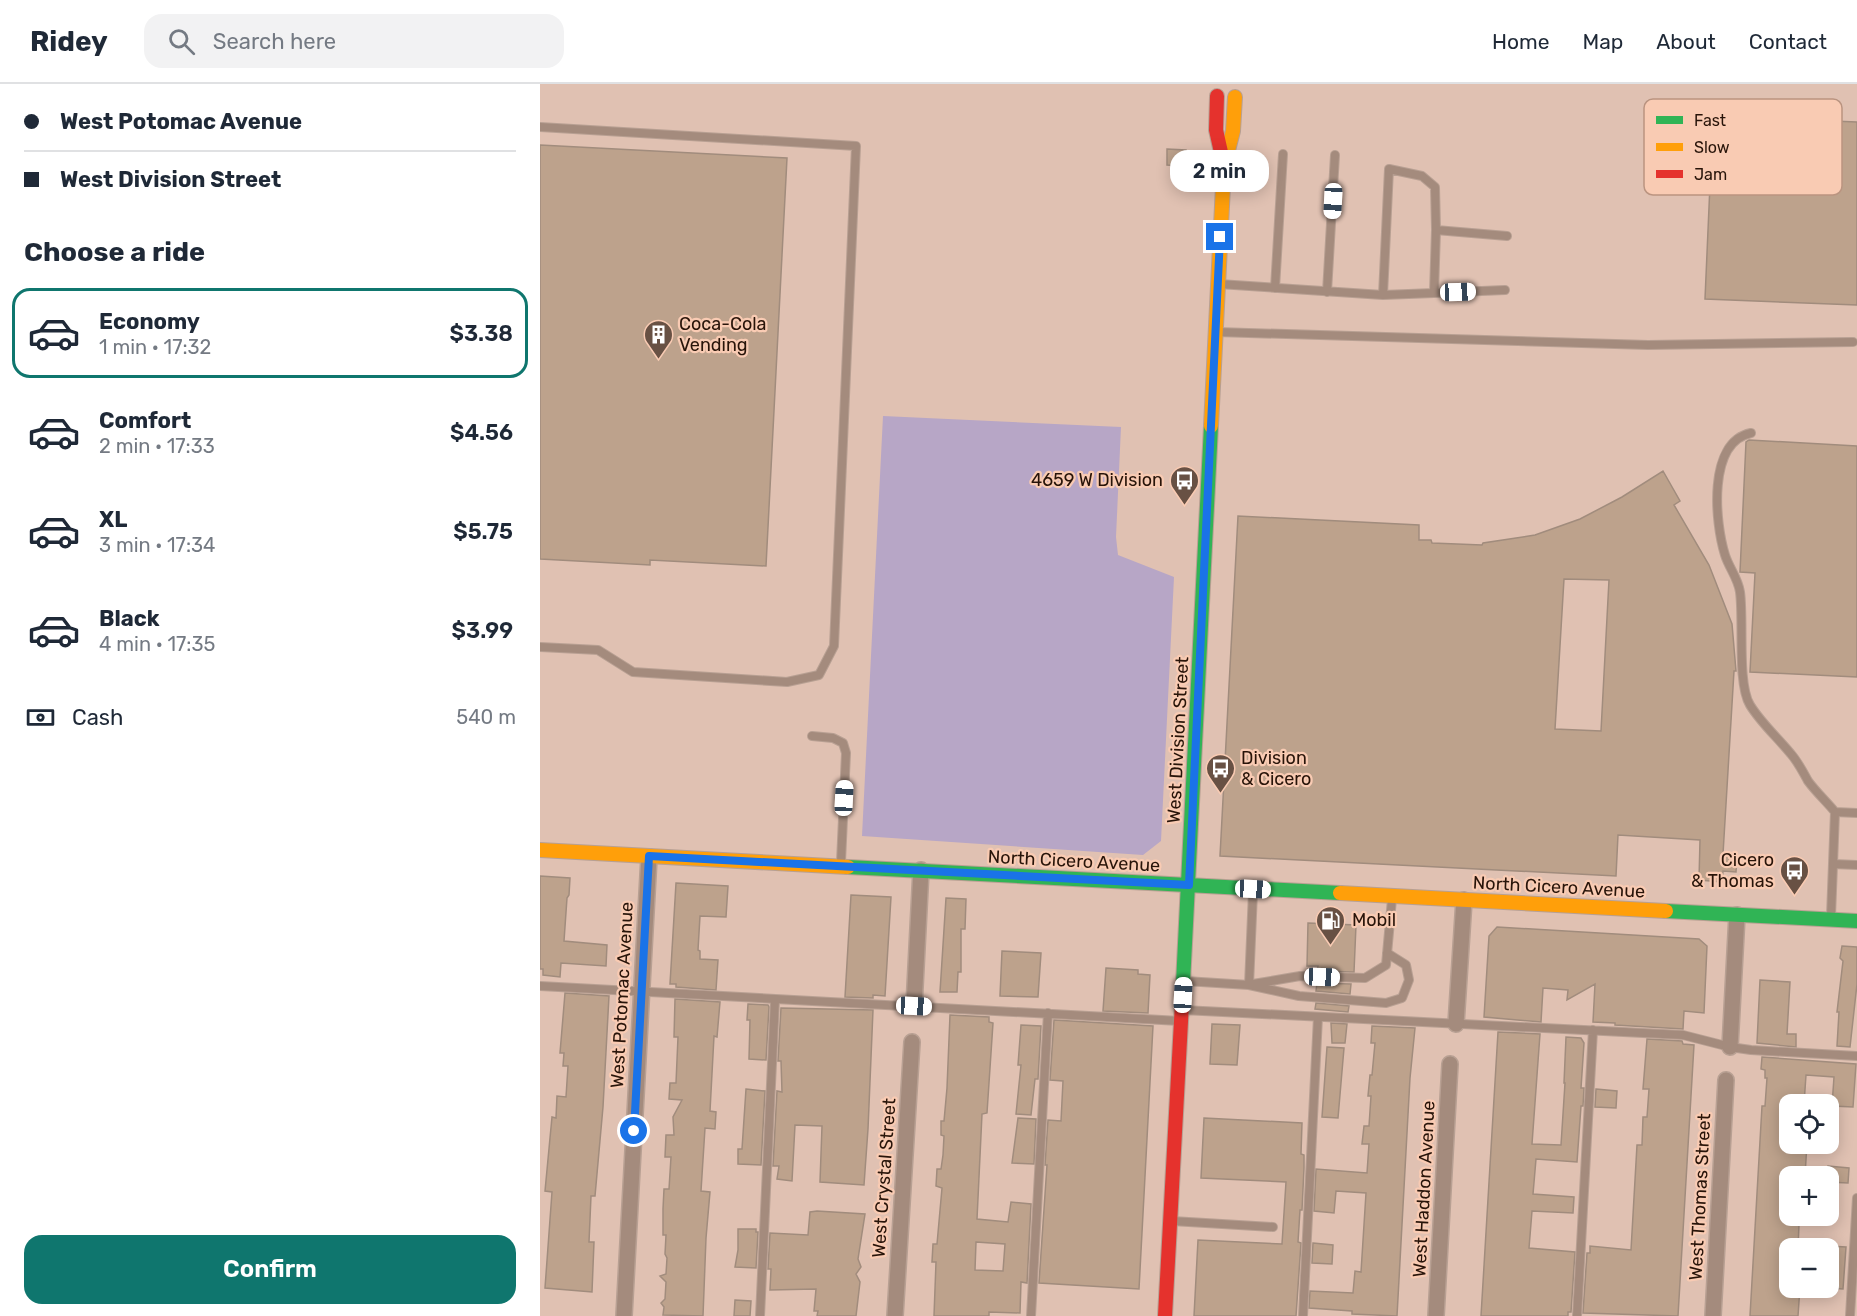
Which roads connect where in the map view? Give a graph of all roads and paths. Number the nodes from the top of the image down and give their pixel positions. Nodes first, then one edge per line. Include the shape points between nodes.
1 (1217, 96) dead end
2 (1235, 97) dead end
3 (540, 127) edge
4 (1282, 154) dead end
5 (1335, 155) dead end
6 (1224, 166) junction
7 (1436, 230) junction
8 (1507, 236) dead end
9 (1218, 284) junction
10 (1275, 288) junction
11 (1505, 290) dead end
12 (1328, 292) junction
13 (1434, 293) junction
14 (1383, 295) junction
15 (1215, 332) junction
16 (1853, 342) dead end
17 (1751, 433) dead end
18 (540, 647) edge
19 (812, 736) dead end
20 (1835, 812) junction
21 (1857, 813) edge
22 (540, 850) edge
23 (649, 856) junction
24 (1833, 864) junction
25 (1857, 865) edge
26 (841, 866) junction
27 (921, 870) junction
28 (1189, 885) junction
29 (1253, 889) junction
30 (1392, 896) junction
31 (1464, 900) junction
32 (1737, 915) junction
33 (1830, 920) junction
34 (1857, 921) edge
35 (1387, 952) junction
36 (1184, 980) junction
37 (1249, 984) junction
38 (540, 986) edge
39 (642, 992) junction
40 (775, 1000) junction
41 (914, 1006) junction
42 (1048, 1014) junction
43 (1182, 1016) junction
44 (1318, 1017) junction
45 (1456, 1024) junction
46 (1593, 1030) junction
47 (912, 1042) dead end
48 (1730, 1047) junction
49 (1857, 1056) edge
50 (1450, 1064) dead end
51 (1726, 1080) dead end
52 (1857, 1198) edge
53 (1171, 1221) junction
54 (1272, 1227) dead end
55 (624, 1316) edge
56 (760, 1316) edge
57 (895, 1316) edge
58 (1031, 1316) edge
59 (1165, 1316) edge
60 (1303, 1316) edge
61 (1436, 1316) edge
62 (1577, 1316) edge
63 (1713, 1316) edge
64 (1850, 1316) edge

1 - 6 main road, West Division Street via 1216,130
2 - 6 main road, West Division Street via 1233,131
3 - 18 lane via 856,146 834,646 819,675 788,682 633,672 598,650
4 - 10 lane
5 - 12 lane
6 - 9 main road, West Division Street
7 - 8 lane
7 - 13 lane
7 - 14 lane via 1435,187 1422,176 1389,169
9 - 10 lane
9 - 15 main road, West Division Street
10 - 12 lane
11 - 13 lane
12 - 14 lane
13 - 14 lane
15 - 16 lane via 1648,345
15 - 28 main road, West Division Street
17 - 20 lane via 1742,435 1724,457 1718,482 1724,552 1740,591 1743,684 1750,705
19 - 26 lane via 843,743 846,753
20 - 21 lane
20 - 24 lane
22 - 23 main road, North Cicero Avenue
23 - 26 main road, North Cicero Avenue
23 - 39 street, West Potomac Avenue
24 - 25 lane
24 - 33 lane
26 - 27 main road, North Cicero Avenue
27 - 28 main road, North Cicero Avenue
27 - 41 street
28 - 29 main road, North Cicero Avenue
28 - 36 main road, West Division Street
29 - 30 main road, North Cicero Avenue
29 - 37 lane
30 - 31 main road, North Cicero Avenue
30 - 35 lane
31 - 32 main road, North Cicero Avenue
31 - 45 street
32 - 33 main road, North Cicero Avenue
32 - 48 street
33 - 34 main road, North Cicero Avenue
35 - 37 lane via 1386,965 1365,978 1300,976
35 - 37 lane via 1406,964 1409,980 1402,998 1386,1004 1299,996
36 - 37 lane
36 - 43 main road, West Division Street
38 - 39 lane
39 - 40 lane
39 - 55 street, West Potomac Avenue
40 - 41 lane
40 - 56 lane
41 - 42 lane
42 - 43 lane
42 - 58 lane
43 - 44 lane
43 - 53 main road, West Division Street
44 - 45 lane
44 - 60 lane
45 - 46 lane
46 - 48 lane via 1683,1035
46 - 62 lane
47 - 57 street, West Crystal Street
48 - 49 lane
50 - 61 street, West Haddon Avenue
51 - 63 street, West Thomas Street
52 - 64 lane
53 - 54 lane
53 - 59 main road, West Division Street

